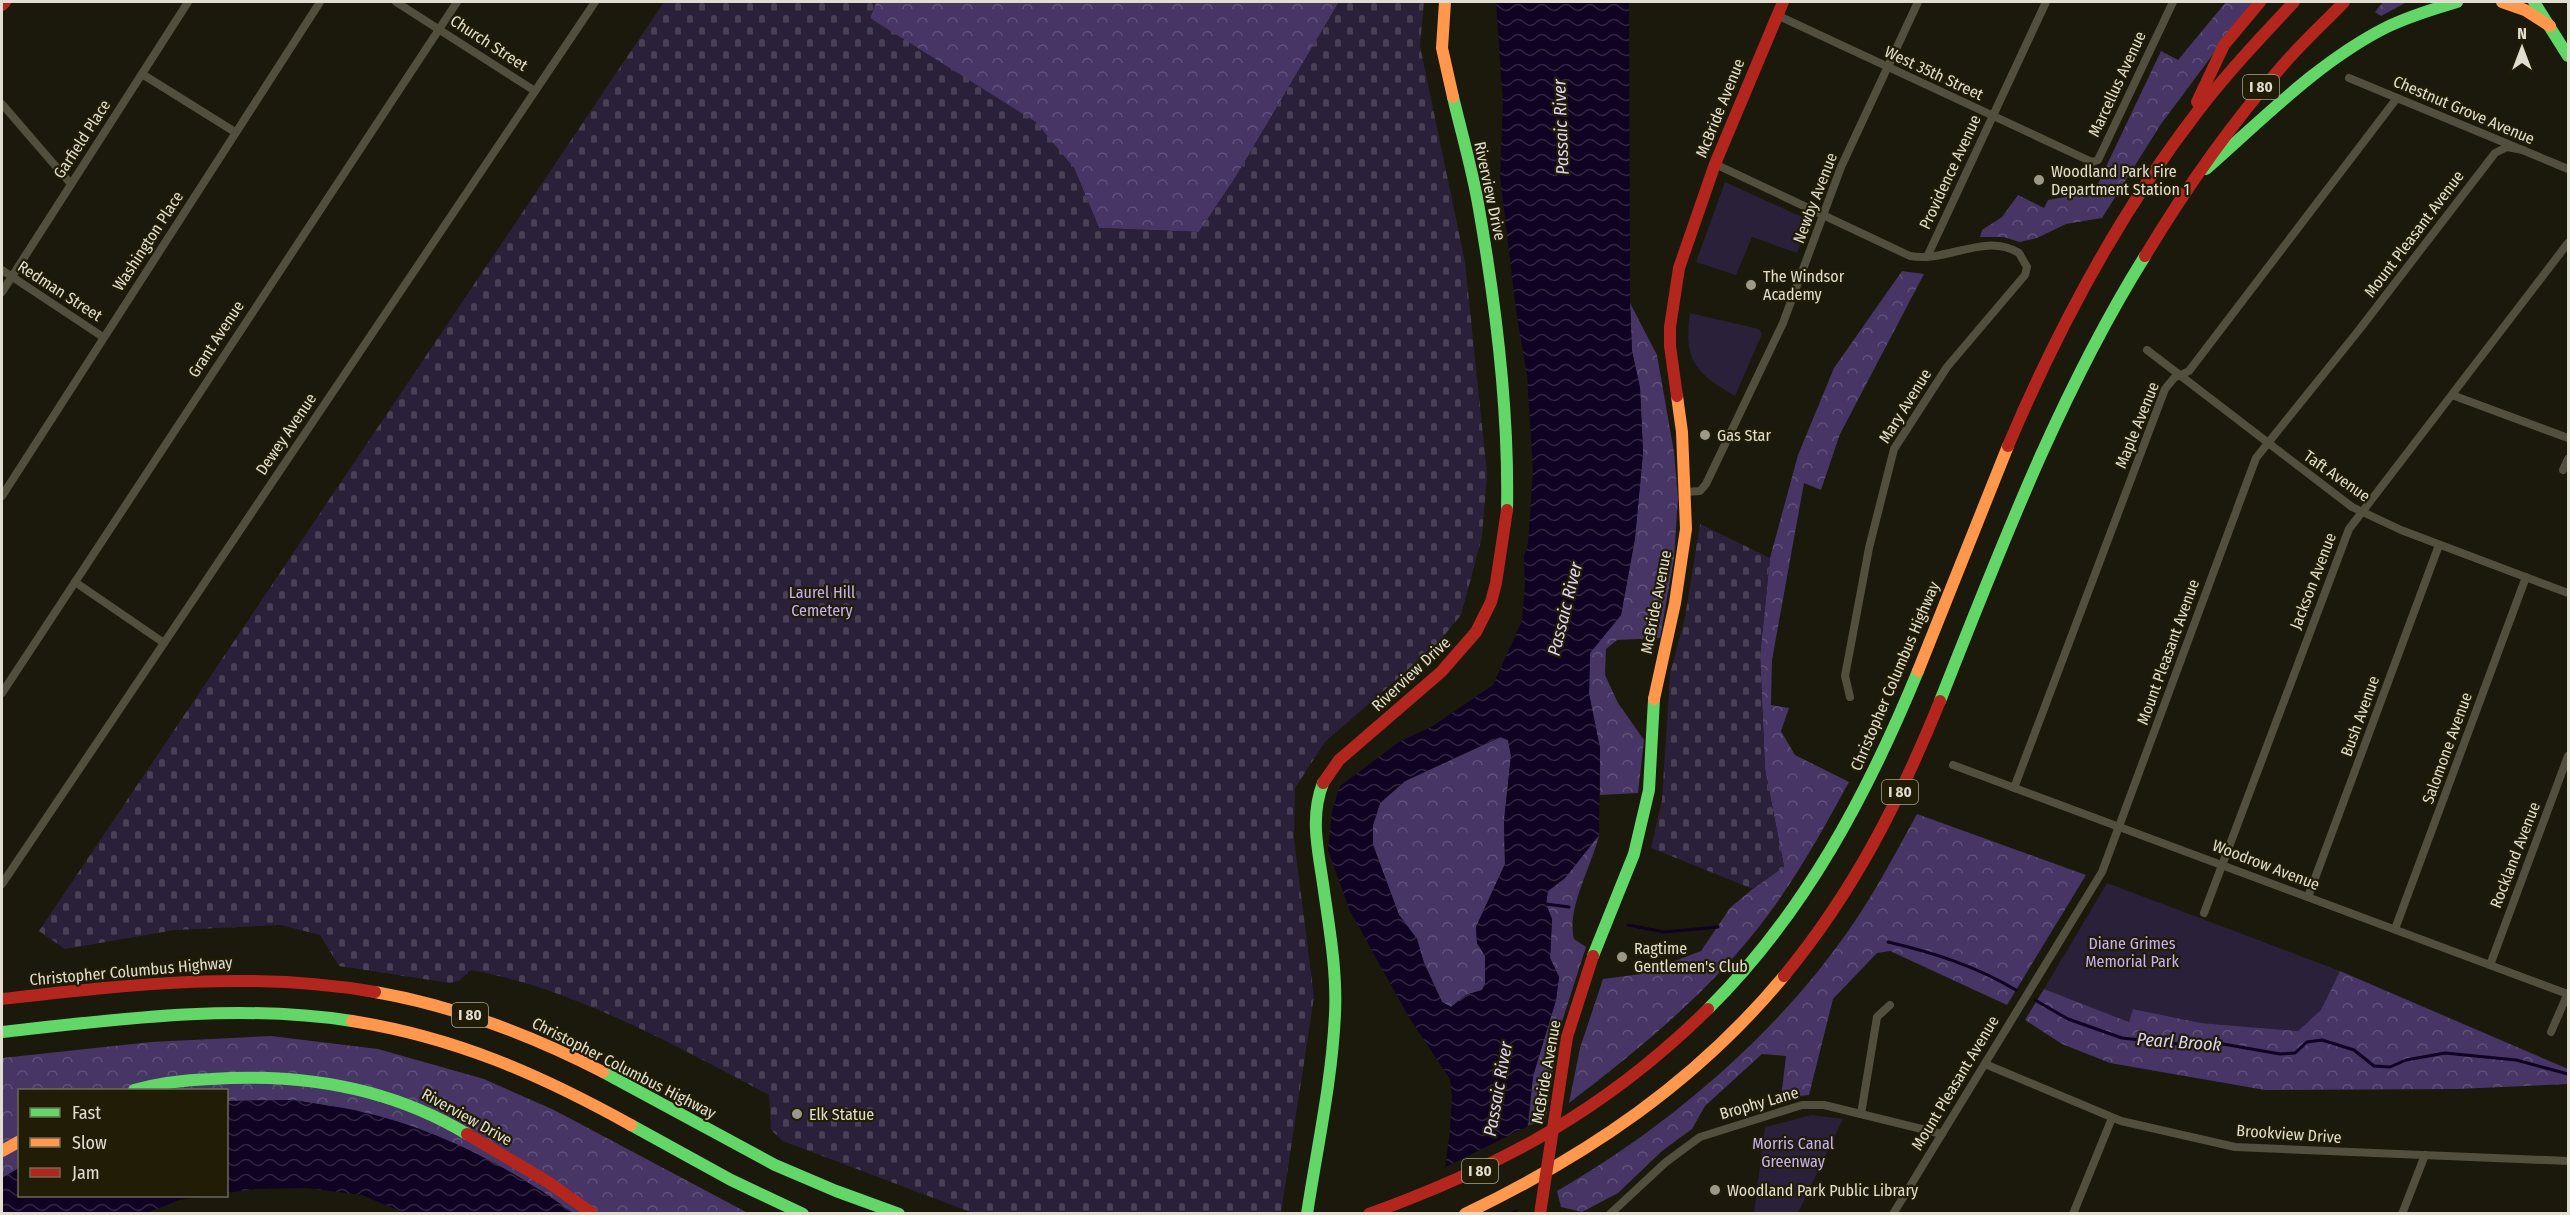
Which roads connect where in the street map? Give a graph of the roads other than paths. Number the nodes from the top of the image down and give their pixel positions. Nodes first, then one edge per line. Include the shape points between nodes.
1 (5, 2) edge
2 (188, 2) edge
3 (320, 2) edge
4 (396, 2) edge
5 (457, 2) edge
6 (596, 2) edge
7 (1445, 2) edge
8 (1783, 2) edge
9 (1918, 2) edge
10 (2046, 2) edge
11 (2173, 2) edge
12 (2260, 2) edge
13 (2294, 2) edge
14 (2344, 2) edge
15 (2457, 2) edge
16 (2502, 2) edge
17 (2534, 2) edge
18 (2, 5) edge
19 (1777, 15) junction
20 (2550, 26) junction
21 (439, 29) junction
22 (2568, 56) edge
23 (1887, 68) junction
24 (142, 74) junction
25 (2349, 78) dead end
26 (535, 91) junction
27 (2397, 98) junction
28 (2, 105) edge
29 (1992, 116) junction
30 (2184, 129) junction
31 (235, 132) junction
32 (2523, 150) junction
33 (2078, 156) joint
34 (1715, 164) junction
35 (2568, 169) edge
36 (2189, 183) junction
37 (71, 184) junction
38 (1824, 215) junction
39 (2568, 243) edge
40 (1927, 257) junction
41 (2, 270) edge
42 (12, 277) junction
43 (2, 292) edge
44 (103, 337) junction
45 (2147, 350) dead end
46 (2179, 376) junction
47 (2452, 394) junction
48 (2568, 438) edge
49 (2267, 444) junction
50 (2568, 459) edge
51 (2563, 470) dead end
52 (1686, 492) junction
53 (2, 496) edge
54 (2362, 513) junction
55 (2439, 545) junction
56 (2526, 578) junction
57 (75, 582) junction
58 (2568, 593) edge
59 (164, 643) junction
60 (2, 693) edge
61 (1850, 697) dead end
62 (2568, 756) edge
63 (1953, 765) dead end
64 (2014, 788) junction
65 (2120, 827) junction
66 (2223, 865) junction
67 (2, 884) edge
68 (2308, 897) junction
69 (2204, 913) dead end
70 (2395, 929) junction
71 (2490, 964) junction
72 (2568, 995) edge
73 (2, 999) edge
74 (1890, 1005) dead end
75 (2, 1032) edge
76 (2551, 1032) dead end
77 (1985, 1064) junction
78 (138, 1089) edge
79 (1861, 1114) junction
80 (2112, 1118) junction
81 (1942, 1134) junction
82 (18, 1142) edge
83 (2, 1151) edge
84 (2426, 1155) junction
85 (2568, 1161) edge
86 (593, 1214) edge
87 (803, 1214) edge
88 (899, 1214) edge
89 (1307, 1214) edge
90 (1369, 1214) edge
91 (1465, 1214) edge
92 (1540, 1214) edge
93 (1610, 1214) edge
94 (1893, 1214) edge
95 (2073, 1214) edge
96 (2402, 1214) edge

1 - 18 main road
2 - 24 street, Garfield Place
3 - 31 street, Washington Place
4 - 21 street, Church Street
5 - 21 street, Grant Avenue
6 - 26 street, Dewey Avenue
7 - 89 main road, Riverview Drive via 1442,48 1479,208 1494,312 1508,463 1507,522 1491,602 1476,632 1441,672 1339,759 1323,780 1318,796 1316,835 1332,949 1335,1014
8 - 19 main road, McBride Avenue
9 - 23 street, Newby Avenue
10 - 29 street, Providence Avenue
11 - 33 street, Marcellus Avenue via 2098,159 2092,162
12 - 30 main road via 2224,45
13 - 30 main road, Christopher Columbus Highway / I 80 via 2239,60
14 - 36 main road, I 80 via 2256,94
15 - 36 main road via 2414,13 2359,42
16 - 20 main road via 2525,10
17 - 20 main road
19 - 23 street, West 35th Street
19 - 34 main road, McBride Avenue
20 - 22 main road
21 - 26 street, Church Street
21 - 57 street, Grant Avenue
23 - 29 street, West 35th Street
23 - 38 street, Newby Avenue via 1841,167
24 - 31 street
24 - 37 street, Garfield Place
25 - 27 street, Chestnut Grove Avenue
26 - 59 street, Dewey Avenue
27 - 32 street, Chestnut Grove Avenue
27 - 46 street, Maple Avenue via 2189,371
28 - 37 street
29 - 33 street, West 35th Street
29 - 40 street, Providence Avenue
30 - 90 main road, Christopher Columbus Highway / I 80 via 2119,230 2052,353 1853,812 1818,873 1756,957 1658,1057 1585,1113 1490,1166
31 - 44 street, Washington Place
32 - 35 street, Chestnut Grove Avenue
32 - 49 street, Mount Pleasant Avenue via 2506,147 2495,153
34 - 38 street
34 - 52 main road, McBride Avenue via 1681,259 1670,327
36 - 91 main road, I 80 via 2118,302 2063,409 1911,768 1879,836 1843,898 1772,990 1719,1046 1664,1094 1580,1154
37 - 42 street, Garfield Place
38 - 40 street via 1904,254
38 - 52 street, Newby Avenue via 1783,323 1706,484 1700,491
39 - 47 street, Jackson Avenue
40 - 61 street, Mary Avenue via 2002,245 2019,253 2027,267 2025,275 1947,367 1894,449 1869,548 1845,676
41 - 42 street, Redman Street
42 - 43 street, Garfield Place
42 - 44 street, Redman Street
44 - 53 street, Washington Place
45 - 46 street, Taft Avenue
46 - 49 street, Taft Avenue
46 - 64 street, Maple Avenue via 2171,380 2160,402
47 - 48 street
47 - 54 street, Jackson Avenue
49 - 54 street, Taft Avenue
49 - 65 street, Mount Pleasant Avenue via 2250,472
50 - 51 street
52 - 92 main road, McBride Avenue via 1685,539 1654,700 1644,815 1634,855 1591,962 1570,1028
54 - 55 street, Taft Avenue
54 - 66 street, Jackson Avenue via 2346,536
55 - 56 street, Taft Avenue
55 - 68 street, Bush Avenue
56 - 58 street, Taft Avenue
56 - 70 street, Salomone Avenue
57 - 59 street
57 - 60 street, Grant Avenue
59 - 67 street, Dewey Avenue
62 - 71 street, Rockland Avenue
63 - 64 street, Woodrow Avenue
64 - 65 street, Woodrow Avenue
65 - 66 street, Woodrow Avenue
65 - 77 street, Mount Pleasant Avenue via 2093,888
66 - 68 street, Woodrow Avenue
66 - 69 street, Jackson Avenue
68 - 70 street, Woodrow Avenue
70 - 71 street, Woodrow Avenue
71 - 72 street, Woodrow Avenue
72 - 76 street
73 - 88 main road, Christopher Columbus Highway / I 80 via 225,979 336,985 408,998 479,1018 548,1046 774,1164
74 - 79 street via 1877,1017
75 - 87 main road, I 80 via 167,1014 238,1011 310,1015 415,1033 484,1054 551,1082
77 - 80 street, Brookview Drive
77 - 81 street, Mount Pleasant Avenue
78 - 86 main road, Riverview Drive via 170,1082 273,1077 320,1081 370,1092 441,1119 542,1178
79 - 81 street, Brophy Lane
79 - 93 street, Brophy Lane via 1824,1105 1802,1105 1700,1137 1677,1152
80 - 84 street, Brookview Drive via 2235,1147
80 - 95 street
81 - 94 street, Mount Pleasant Avenue
82 - 83 main road
84 - 85 street, Brookview Drive
84 - 96 street

